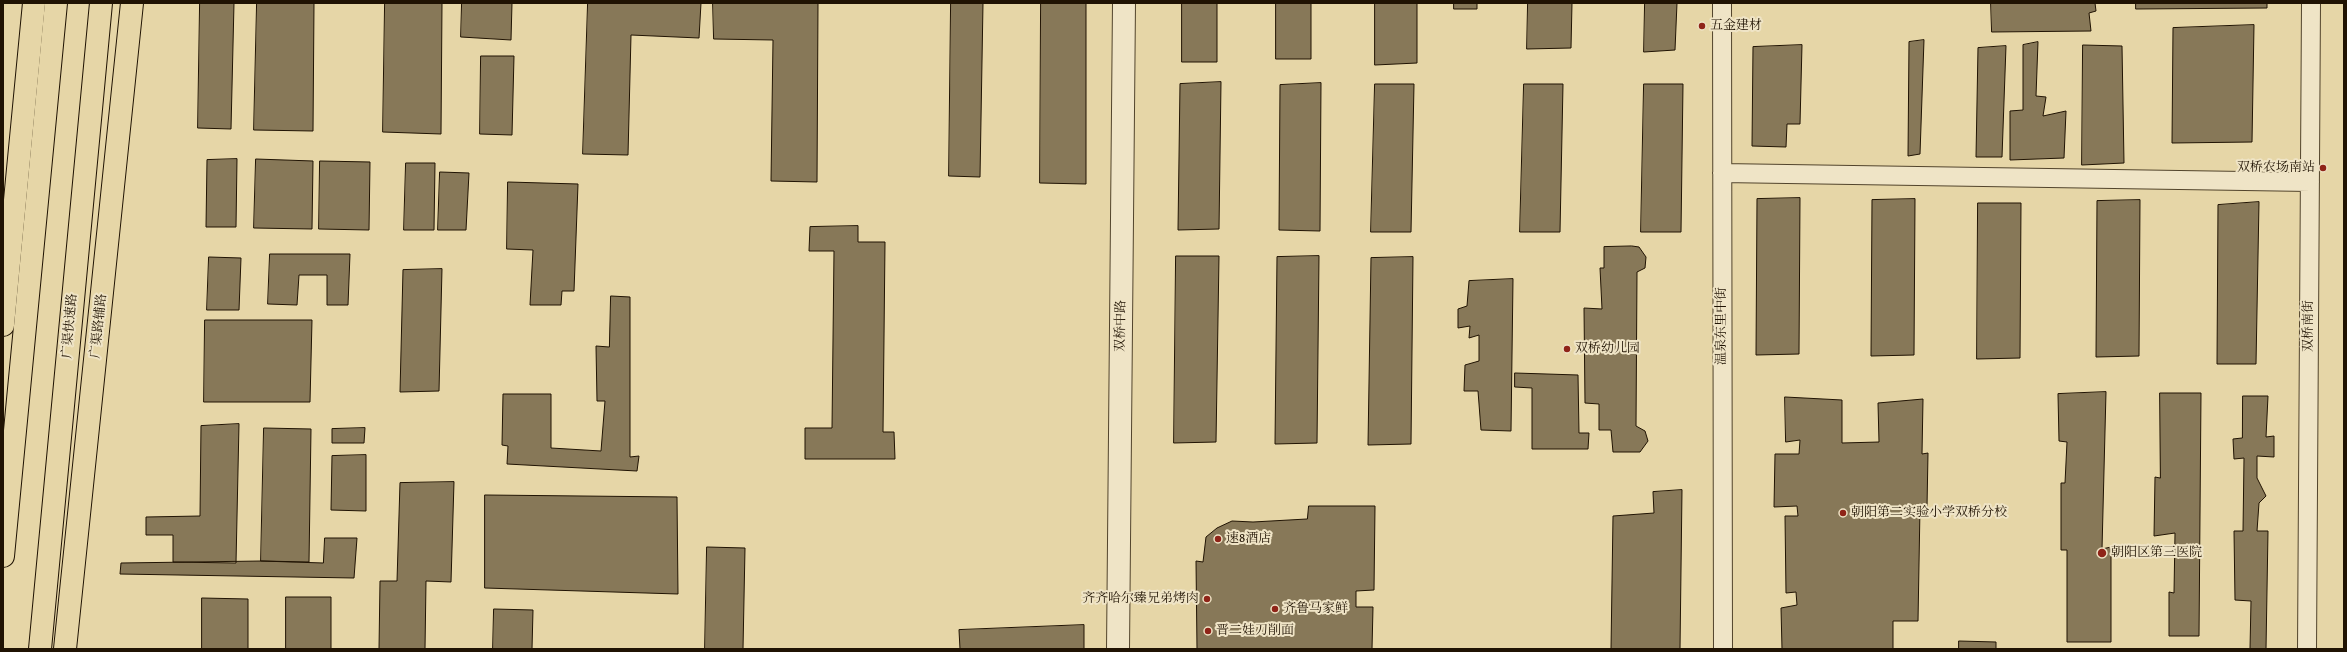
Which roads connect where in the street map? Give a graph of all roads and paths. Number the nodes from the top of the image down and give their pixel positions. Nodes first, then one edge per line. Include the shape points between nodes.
1 (34, 3) edge
2 (56, 3) edge
3 (101, 3) edge
4 (132, 3) edge
5 (1124, 3) edge
6 (1722, 3) edge
7 (2311, 3) edge
8 (1722, 173) junction
9 (2310, 182) junction
10 (3, 325) edge
11 (3, 556) edge
12 (40, 649) edge
13 (65, 649) edge
14 (1118, 649) edge
15 (1723, 649) edge
16 (2307, 649) edge

1 - 10 main road
2 - 11 main road
3 - 12 main road, 广渠快速路
4 - 13 main road, 广渠路辅路
5 - 14 street, 双桥中路
6 - 8 street, 温泉东里中街
7 - 9 street, 双桥南街
8 - 9 street
8 - 15 street, 温泉东里中街
9 - 16 street, 双桥南街

